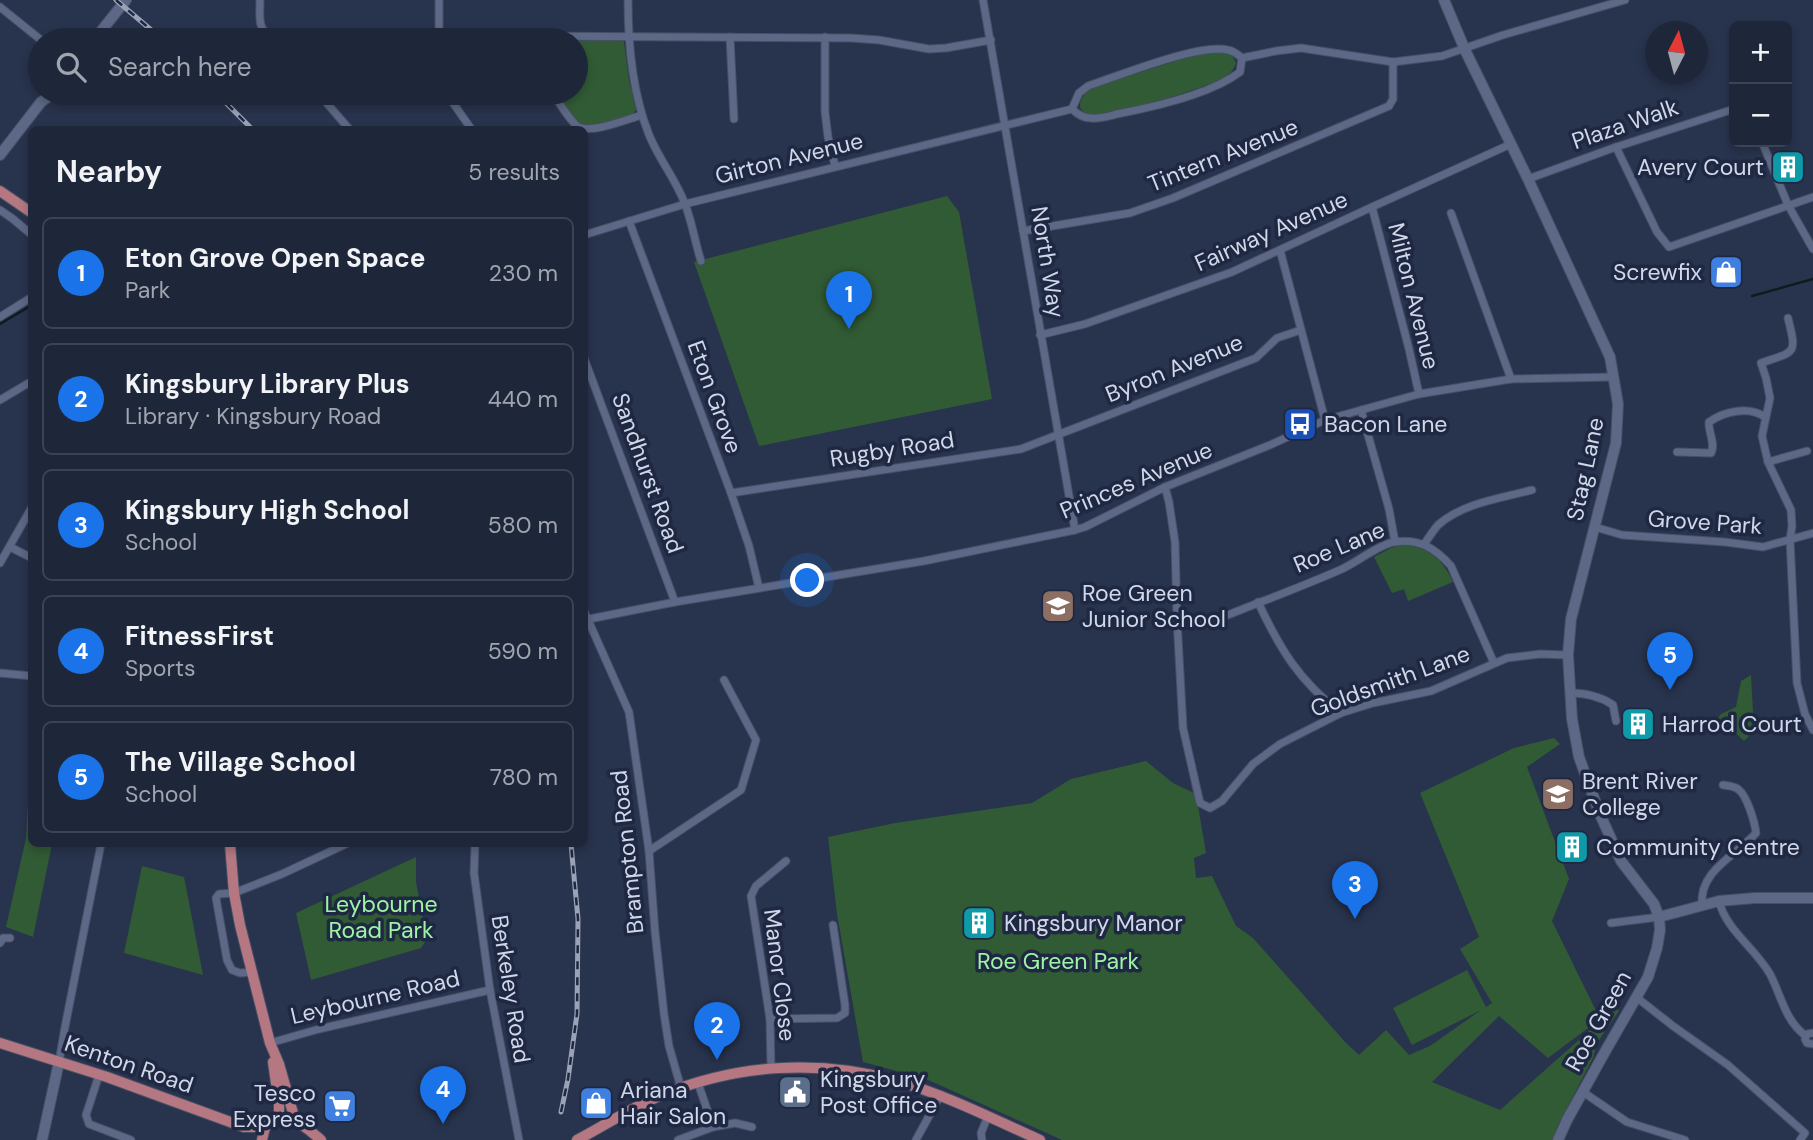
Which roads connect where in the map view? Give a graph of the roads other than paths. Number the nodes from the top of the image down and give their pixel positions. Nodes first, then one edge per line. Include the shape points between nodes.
1 (126, 0) edge
2 (260, 0) edge
3 (439, 0) edge
4 (628, 0) edge
5 (983, 0) edge
6 (1444, 0) edge
7 (1625, 0) edge
8 (0, 6) edge
9 (104, 28) edge
10 (261, 28) edge
11 (439, 28) edge
12 (28, 29) edge
13 (588, 37) edge
14 (628, 37) junction
15 (730, 37) junction
16 (825, 37) junction
17 (991, 40) junction
18 (1465, 50) junction
19 (1242, 58) junction
20 (1393, 62) junction
21 (39, 105) edge
22 (328, 105) edge
23 (454, 105) edge
24 (561, 105) edge
25 (1072, 109) junction
26 (1729, 111) edge
27 (642, 115) junction
28 (734, 119) dead end
29 (1005, 125) junction
30 (346, 126) edge
31 (469, 126) edge
32 (577, 126) edge
33 (588, 129) edge
34 (1511, 144) junction
35 (1616, 147) junction
36 (1764, 147) edge
37 (0, 155) edge
38 (835, 166) junction
39 (1528, 178) junction
40 (0, 191) edge
41 (1813, 197) edge
42 (685, 204) junction
43 (1788, 205) junction
44 (1372, 207) junction
45 (0, 210) edge
46 (28, 210) edge
47 (1451, 213) dead end
48 (629, 221) junction
49 (28, 232) edge
50 (1023, 232) junction
51 (588, 233) edge
52 (1813, 249) edge
53 (1280, 250) junction
54 (701, 261) dead end
55 (28, 300) edge
56 (0, 317) edge
57 (1788, 318) dead end
58 (1301, 330) junction
59 (1040, 335) junction
60 (588, 369) edge
61 (1614, 377) junction
62 (1511, 379) junction
63 (28, 383) edge
64 (1419, 394) junction
65 (0, 400) edge
66 (1361, 410) junction
67 (1765, 417) junction
68 (1325, 420) junction
69 (1058, 435) junction
70 (1807, 451) dead end
71 (1677, 453) dead end
72 (1768, 462) junction
73 (1165, 487) junction
74 (1532, 490) dead end
75 (731, 493) junction
76 (28, 514) edge
77 (1595, 527) junction
78 (1075, 530) junction
79 (1813, 533) edge
80 (1790, 540) junction
81 (1395, 542) junction
82 (1425, 544) junction
83 (10, 547) junction
84 (28, 556) edge
85 (0, 564) edge
86 (759, 588) junction
87 (675, 602) junction
88 (1258, 602) junction
89 (1177, 619) junction
90 (588, 620) edge
91 (588, 624) edge
92 (1568, 655) junction
93 (1494, 663) junction
94 (0, 673) edge
95 (28, 676) edge
96 (724, 680) dead end
97 (1570, 693) junction
98 (1341, 713) junction
99 (1616, 721) dead end
100 (1813, 730) edge
101 (1723, 785) dead end
102 (100, 847) edge
103 (230, 847) edge
104 (340, 847) edge
105 (475, 847) edge
106 (649, 851) junction
107 (786, 861) dead end
108 (234, 893) junction
109 (1813, 898) edge
110 (1719, 901) junction
111 (1702, 905) junction
112 (1659, 917) junction
113 (1611, 923) dead end
114 (833, 925) dead end
115 (253, 972) junction
116 (490, 990) junction
117 (1636, 997) junction
118 (770, 1018) junction
119 (1809, 1035) edge
120 (0, 1042) edge
121 (1813, 1044) edge
122 (271, 1047) junction
123 (59, 1062) junction
124 (771, 1068) junction
125 (99, 1075) junction
126 (698, 1083) junction
127 (681, 1087) junction
128 (1583, 1092) junction
129 (940, 1096) junction
130 (988, 1116) junction
131 (279, 1120) junction
132 (295, 1120) junction
133 (752, 1126) dead end
134 (244, 1127) junction
135 (713, 1127) junction
136 (265, 1128) junction
137 (592, 1136) edge
138 (42, 1140) edge
139 (131, 1140) edge
140 (260, 1140) edge
141 (320, 1140) edge
142 (519, 1140) edge
143 (577, 1140) edge
144 (678, 1140) edge
145 (916, 1140) edge
146 (982, 1140) edge
147 (1040, 1140) edge
148 (1558, 1140) edge
149 (1685, 1140) edge
150 (1800, 1140) edge

1 - 9 street
2 - 10 street
3 - 11 street
4 - 14 street
5 - 17 street, North Way
6 - 18 street, Stag Lane
7 - 18 street
8 - 12 street
13 - 14 street
14 - 15 street
14 - 27 street
15 - 16 street
15 - 28 street
16 - 17 street via 929,49
16 - 38 street via 825,112
17 - 29 street, North Way
18 - 20 street
18 - 34 street, Stag Lane
19 - 20 street via 1301,48
19 - 25 street via 1223,49 1183,55 1087,86
19 - 25 street via 1240,72 1231,79 1188,96 1093,119
20 - 50 street, Tintern Avenue via 1389,106 1130,213
21 - 37 street
22 - 30 street
23 - 31 street
24 - 32 street
25 - 29 street, Girton Avenue
26 - 35 street, Plaza Walk
27 - 33 street
27 - 42 street
29 - 38 street, Girton Avenue
29 - 50 street, North Way
34 - 39 street, Stag Lane
34 - 44 street, Fairway Avenue
35 - 39 street, Plaza Walk
35 - 43 street via 1657,232 1669,247
36 - 43 street
38 - 42 street, Girton Avenue
39 - 61 street, Stag Lane via 1610,357
40 - 46 main road
41 - 43 street
42 - 48 street, Girton Avenue
42 - 54 street
43 - 52 street
44 - 53 street, Fairway Avenue
44 - 64 street, Milton Avenue
45 - 49 street
47 - 62 street
48 - 51 street, Girton Avenue
48 - 75 street, Eton Grove
50 - 59 street, North Way
53 - 58 street
53 - 59 street, Fairway Avenue via 1232,272 1085,324
55 - 56 street
57 - 67 street via 1794,342 1790,352 1761,363 1770,398
58 - 68 street
58 - 69 street, Byron Avenue via 1277,338 1256,358
59 - 69 street, North Way
60 - 87 street, Sandhurst Road
61 - 62 street, Princes Avenue
61 - 77 street, Stag Lane via 1616,443
62 - 64 street, Princes Avenue
63 - 65 street
64 - 66 street, Princes Avenue
66 - 68 street, Princes Avenue
66 - 81 street
67 - 71 street via 1744,410 1715,418 1709,422 1711,453
67 - 72 street via 1762,436
68 - 73 street, Princes Avenue
69 - 75 street, Rugby Road via 1021,449
69 - 78 street, North Way
70 - 72 street
72 - 80 street via 1791,510
73 - 78 street, Princes Avenue
73 - 89 street via 1175,542
74 - 82 street via 1464,509 1436,527
75 - 86 street, Eton Grove
76 - 83 street
77 - 80 street, Grove Park via 1622,535 1754,547
77 - 92 street, Stag Lane via 1572,616
78 - 86 street, Princes Avenue
79 - 80 street, Grove Park
80 - 100 street via 1798,689
81 - 82 street, Roe Lane
81 - 88 street, Roe Lane
82 - 93 street via 1451,566
83 - 84 street
83 - 85 street
86 - 87 street, Princes Avenue
87 - 90 street, Princes Avenue
88 - 89 street, Roe Lane via 1206,624
88 - 98 street via 1275,639 1301,676
89 - 98 street, Goldsmith Lane via 1183,728 1200,803 1210,808 1222,801 1253,764 1280,744
91 - 106 street, Brampton Road via 629,712
92 - 93 street, Goldsmith Lane via 1524,655
92 - 97 street, Stag Lane
93 - 98 street, Goldsmith Lane via 1431,691
94 - 95 street
96 - 106 street via 757,740 741,790
97 - 99 street via 1588,693 1607,701 1613,705
97 - 112 street, Stag Lane via 1576,746 1586,779 1621,861 1647,893
101 - 111 street via 1743,794 1756,833 1715,870 1702,892
102 - 123 street
103 - 108 main road
104 - 108 street
105 - 116 street, Berkeley Road via 474,873
106 - 127 street, Brampton Road via 664,1014
107 - 118 street, Manor Close via 756,886 751,896
108 - 115 main road
108 - 115 street via 216,898 227,960 232,970
109 - 110 street
110 - 111 street
110 - 119 street via 1726,918 1770,974 1790,1020
111 - 112 street
112 - 113 street
112 - 117 street, Roe Green via 1657,948
114 - 118 street via 845,1013 833,1019
115 - 122 main road
116 - 122 street, Leybourne Road via 319,1029
116 - 142 street, Berkeley Road
117 - 128 street, Roe Green
117 - 150 street via 1728,1065 1805,1133
118 - 124 street, Manor Close
119 - 121 street via 1806,1042
120 - 123 main road, Kenton Road
122 - 131 main road
122 - 132 main road
123 - 125 main road, Kenton Road
123 - 138 street
124 - 126 main road
124 - 129 main road via 815,1067 873,1075
125 - 134 main road, Kenton Road
125 - 139 street via 86,1115 89,1124
126 - 127 main road
126 - 135 street
127 - 137 main road via 635,1107
128 - 148 street, Roe Green
128 - 149 street via 1627,1122
129 - 130 main road
129 - 145 street
130 - 146 street
130 - 147 main road
131 - 132 main road
131 - 136 main road
132 - 141 main road
133 - 135 street via 735,1122
134 - 136 main road, Kenton Road
134 - 140 main road, Kenton Road
135 - 144 street
136 - 140 main road
137 - 143 main road

